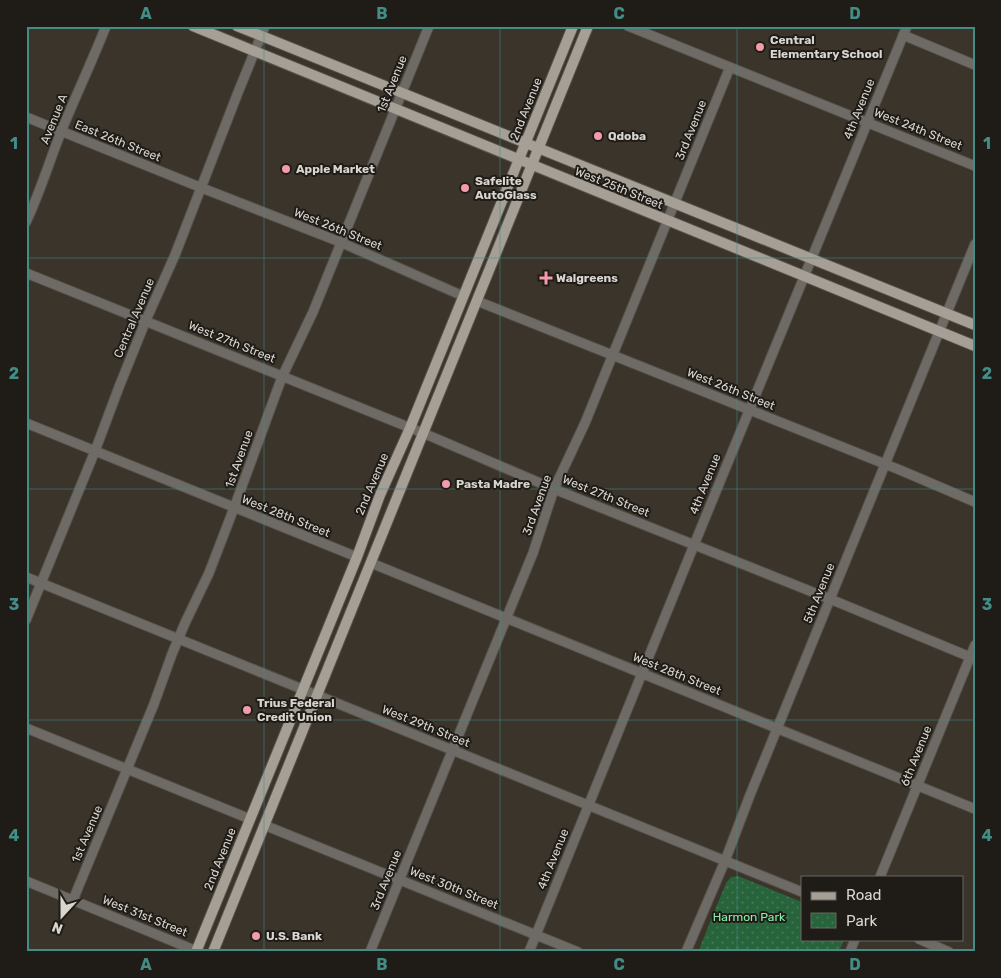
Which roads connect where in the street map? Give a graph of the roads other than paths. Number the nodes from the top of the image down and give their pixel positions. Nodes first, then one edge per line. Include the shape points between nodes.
1 (106, 26) edge
2 (193, 26) edge
3 (237, 26) edge
4 (429, 26) edge
5 (573, 26) edge
6 (588, 26) edge
7 (628, 26) edge
8 (905, 30) edge
9 (263, 31) edge
10 (255, 51) junction
11 (975, 64) edge
12 (730, 67) junction
13 (402, 93) junction
14 (395, 109) junction
15 (26, 117) edge
16 (868, 122) junction
17 (61, 132) junction
18 (525, 143) junction
19 (539, 149) junction
20 (518, 160) junction
21 (532, 165) junction
22 (975, 166) edge
23 (202, 188) junction
24 (674, 204) junction
25 (668, 221) junction
26 (26, 222) edge
27 (340, 242) junction
28 (975, 244) edge
29 (812, 259) junction
30 (26, 273) edge
31 (804, 277) junction
32 (463, 296) junction
33 (477, 301) junction
34 (946, 314) junction
35 (146, 320) junction
36 (975, 325) edge
37 (939, 332) junction
38 (975, 346) edge
39 (613, 356) junction
40 (282, 377) junction
41 (749, 410) junction
42 (26, 423) edge
43 (410, 428) junction
44 (423, 433) junction
45 (95, 451) junction
46 (885, 464) junction
47 (554, 489) junction
48 (975, 502) edge
49 (234, 508) junction
50 (694, 545) junction
51 (356, 558) junction
52 (370, 563) junction
53 (26, 577) edge
54 (41, 583) junction
55 (830, 599) junction
56 (506, 618) junction
57 (26, 620) edge
58 (179, 638) junction
59 (975, 644) edge
60 (972, 658) edge
61 (642, 673) junction
62 (303, 689) junction
63 (317, 695) junction
64 (26, 728) edge
65 (777, 728) junction
66 (453, 750) junction
67 (128, 768) junction
68 (917, 785) junction
69 (588, 805) junction
70 (975, 809) edge
71 (250, 819) junction
72 (264, 825) junction
73 (725, 860) junction
74 (880, 876) edge
75 (399, 880) junction
76 (26, 881) edge
77 (801, 892) edge
78 (73, 900) junction
79 (536, 935) junction
80 (855, 940) edge
81 (921, 940) edge
82 (197, 951) edge
83 (213, 952) edge
84 (370, 952) edge
85 (529, 952) edge
86 (578, 952) edge
87 (686, 952) edge
88 (850, 952) edge
89 (949, 952) edge

1 - 17 street, Avenue A
2 - 10 main road, West 25th Street
3 - 9 main road, West 25th Street
4 - 13 street, 1st Avenue
5 - 18 main road, 2nd Avenue
6 - 19 main road
7 - 12 street, West 24th Street
8 - 11 street
8 - 16 street, 4th Avenue
9 - 10 street, Central Avenue
9 - 13 main road, West 25th Street
10 - 14 main road, West 25th Street
10 - 23 street, Central Avenue
12 - 16 street, West 24th Street
12 - 24 street, 3rd Avenue
13 - 14 street, 1st Avenue
13 - 18 main road, West 25th Street
14 - 20 main road, West 25th Street
14 - 27 street, 1st Avenue
15 - 17 street, East 26th Street
16 - 22 street, West 24th Street
16 - 29 street, 4th Avenue
17 - 23 street, East 26th Street
17 - 26 street, Avenue A
18 - 19 main road, West 25th Street
18 - 20 main road, 2nd Avenue
19 - 21 main road
19 - 24 main road, West 25th Street
20 - 21 main road, West 25th Street
20 - 32 main road, 2nd Avenue
21 - 25 main road, West 25th Street
21 - 33 main road
23 - 27 street, West 26th Street
23 - 35 street, Central Avenue
24 - 25 street, 3rd Avenue
24 - 29 main road, West 25th Street
25 - 31 main road, West 25th Street
25 - 39 street, 3rd Avenue
27 - 32 street, West 26th Street
27 - 40 street, 1st Avenue via 313,312
28 - 34 street, 5th Avenue
29 - 31 street, 4th Avenue
29 - 34 main road, West 25th Street
30 - 35 street, West 27th Street
31 - 37 main road, West 25th Street
31 - 41 street, 4th Avenue
32 - 43 main road, 2nd Avenue
33 - 39 street, West 26th Street
33 - 44 main road
34 - 36 main road, West 25th Street
34 - 37 street, 5th Avenue
35 - 40 street, West 27th Street
35 - 45 street, Central Avenue
37 - 38 main road, West 25th Street
37 - 46 street, 5th Avenue
39 - 41 street, West 26th Street
39 - 47 street, 3rd Avenue
40 - 43 street, West 27th Street
40 - 49 street, 1st Avenue
41 - 46 street, West 26th Street
41 - 50 street, 4th Avenue
42 - 45 street, West 28th Street
43 - 44 street, West 27th Street
43 - 51 main road, 2nd Avenue
44 - 47 street, West 27th Street
44 - 52 main road
45 - 49 street, West 28th Street
45 - 54 street, Central Avenue
46 - 48 street, West 26th Street
46 - 55 street, 5th Avenue
47 - 50 street, West 27th Street
47 - 56 street, 3rd Avenue via 533,553
49 - 51 street, West 28th Street
49 - 58 street, 1st Avenue
50 - 55 street, West 27th Street
50 - 61 street, 4th Avenue
51 - 62 main road, 2nd Avenue
52 - 56 street, West 28th Street
52 - 63 main road
53 - 54 street, West 29th Street
54 - 57 street, Central Avenue
54 - 58 street, West 29th Street
55 - 60 street, West 27th Street
55 - 65 street, 5th Avenue
56 - 61 street, West 28th Street
56 - 66 street, 3rd Avenue
58 - 62 street, West 29th Street
58 - 67 street, 1st Avenue
59 - 60 street, 6th Avenue
60 - 68 street, 6th Avenue
61 - 65 street, West 28th Street
61 - 69 street, 4th Avenue
62 - 63 street, West 29th Street
62 - 71 main road, 2nd Avenue
63 - 66 street, West 29th Street
63 - 72 main road
64 - 67 street
65 - 68 street, West 28th Street
65 - 73 street, 5th Avenue
66 - 69 street, West 29th Street
66 - 75 street, 3rd Avenue
67 - 71 street
67 - 78 street, 1st Avenue
68 - 70 street, West 28th Street
68 - 74 street, 6th Avenue
69 - 73 street, West 29th Street
69 - 79 street, 4th Avenue
71 - 82 main road, 2nd Avenue
72 - 75 street, West 30th Street
72 - 83 main road
73 - 77 street, West 29th Street
73 - 87 street, 5th Avenue
75 - 79 street, West 30th Street
75 - 84 street, 3rd Avenue
76 - 78 street, West 31st Street
78 - 82 street, West 31st Street
79 - 85 street, 4th Avenue
79 - 86 street, West 30th Street
80 - 88 street
81 - 89 street

